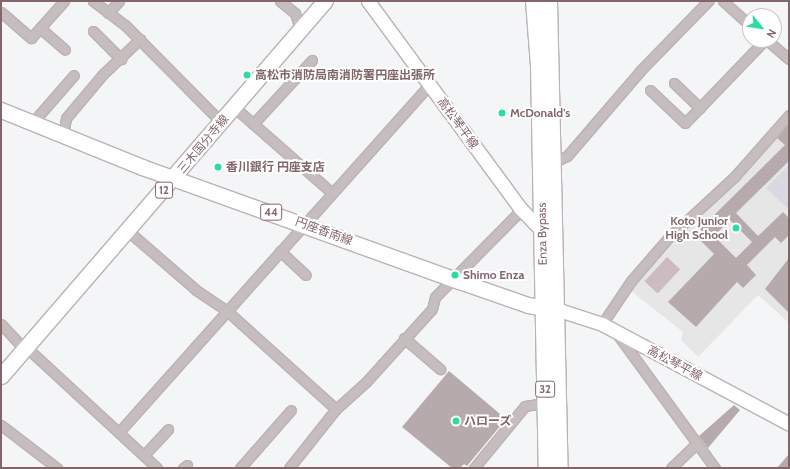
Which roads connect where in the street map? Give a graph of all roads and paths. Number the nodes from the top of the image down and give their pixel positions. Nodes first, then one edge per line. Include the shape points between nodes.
1 (64, 1) edge
2 (93, 1) edge
3 (119, 1) edge
4 (280, 1) edge
5 (325, 1) edge
6 (368, 1) edge
7 (534, 1) edge
8 (549, 1) edge
9 (708, 1) edge
10 (723, 1) edge
11 (1, 12) edge
12 (108, 13) junction
13 (742, 18) edge
14 (40, 28) junction
15 (300, 29) junction
16 (93, 31) dead end
17 (140, 39) junction
18 (758, 48) edge
19 (776, 48) edge
20 (65, 50) dead end
21 (121, 59) junction
22 (789, 59) edge
23 (312, 60) dead end
24 (74, 75) dead end
25 (674, 83) dead end
26 (430, 84) junction
27 (650, 90) dead end
28 (234, 107) junction
29 (700, 108) junction
30 (1, 110) edge
31 (789, 115) edge
32 (33, 122) junction
33 (221, 122) junction
34 (253, 124) junction
35 (63, 134) junction
36 (554, 162) junction
37 (175, 178) junction
38 (330, 191) junction
39 (521, 210) junction
40 (303, 222) junction
41 (128, 231) junction
42 (548, 232) junction
43 (280, 251) junction
44 (306, 275) dead end
45 (454, 279) junction
46 (226, 310) junction
47 (551, 310) junction
48 (1, 324) edge
49 (602, 324) junction
50 (615, 331) junction
51 (404, 338) junction
52 (25, 348) junction
53 (440, 369) dead end
54 (1, 376) edge
55 (545, 403) junction
56 (336, 409) junction
57 (291, 410) dead end
58 (789, 424) edge
59 (1, 425) edge
60 (168, 428) dead end
61 (119, 432) junction
62 (696, 444) junction
63 (145, 454) junction
64 (58, 468) edge
65 (157, 468) edge
66 (240, 468) edge
67 (289, 468) edge
68 (474, 468) edge
69 (546, 468) edge
70 (560, 468) edge
71 (670, 468) edge
72 (715, 468) edge

1 - 14 street
2 - 12 street
3 - 12 street
4 - 15 street via 295,13
5 - 15 main road, 三木国分寺線 / 12
6 - 26 main road, 高松琴平線
7 - 42 highway, Enza Bypass / 32
8 - 36 highway, Enza Bypass / 32
9 - 36 street via 640,71 567,156
10 - 13 street
11 - 14 street via 31,38
12 - 17 street
14 - 20 street
15 - 28 main road, 三木国分寺線 / 12
16 - 21 street
17 - 21 street
17 - 33 street via 146,49
18 - 29 street
19 - 22 street
21 - 35 street via 103,74 66,118
23 - 34 street
24 - 32 street
25 - 29 street
26 - 38 street
26 - 39 main road, 高松琴平線
27 - 29 street via 685,123
28 - 33 main road, 三木国分寺線 / 12
28 - 34 street
30 - 32 main road, 円座香南線 / 44
31 - 49 street via 735,176 669,237 631,281
32 - 35 main road, 円座香南線 / 44
33 - 37 main road, 三木国分寺線 / 12
34 - 38 street
35 - 37 main road, 円座香南線 / 44
36 - 42 highway, Enza Bypass / 32
37 - 40 main road, 円座香南線 / 44
37 - 41 main road, 三木国分寺線 / 12
38 - 40 street
39 - 42 main road, 高松琴平線
39 - 45 street
40 - 43 street
40 - 45 main road, 円座香南線 / 44
41 - 46 street via 196,290
41 - 52 main road, 三木国分寺線 / 12
42 - 47 highway, Enza Bypass / 32
43 - 44 street
43 - 46 street
45 - 47 main road, 円座香南線 / 44
45 - 51 street
46 - 56 street
46 - 61 street
47 - 49 main road, 高松琴平線
47 - 55 highway, Enza Bypass / 32
47 - 70 highway, Enza Bypass / 32
48 - 52 street
49 - 50 main road, 高松琴平線
50 - 58 main road, 高松琴平線
50 - 62 street
51 - 53 street
51 - 56 street via 366,382
52 - 54 main road, 三木国分寺線 / 12
52 - 61 street
55 - 68 street via 525,406
55 - 69 highway, Enza Bypass / 32
56 - 67 street
57 - 66 street
59 - 64 street
60 - 63 street
61 - 63 street
62 - 71 street
62 - 72 street
63 - 65 street

